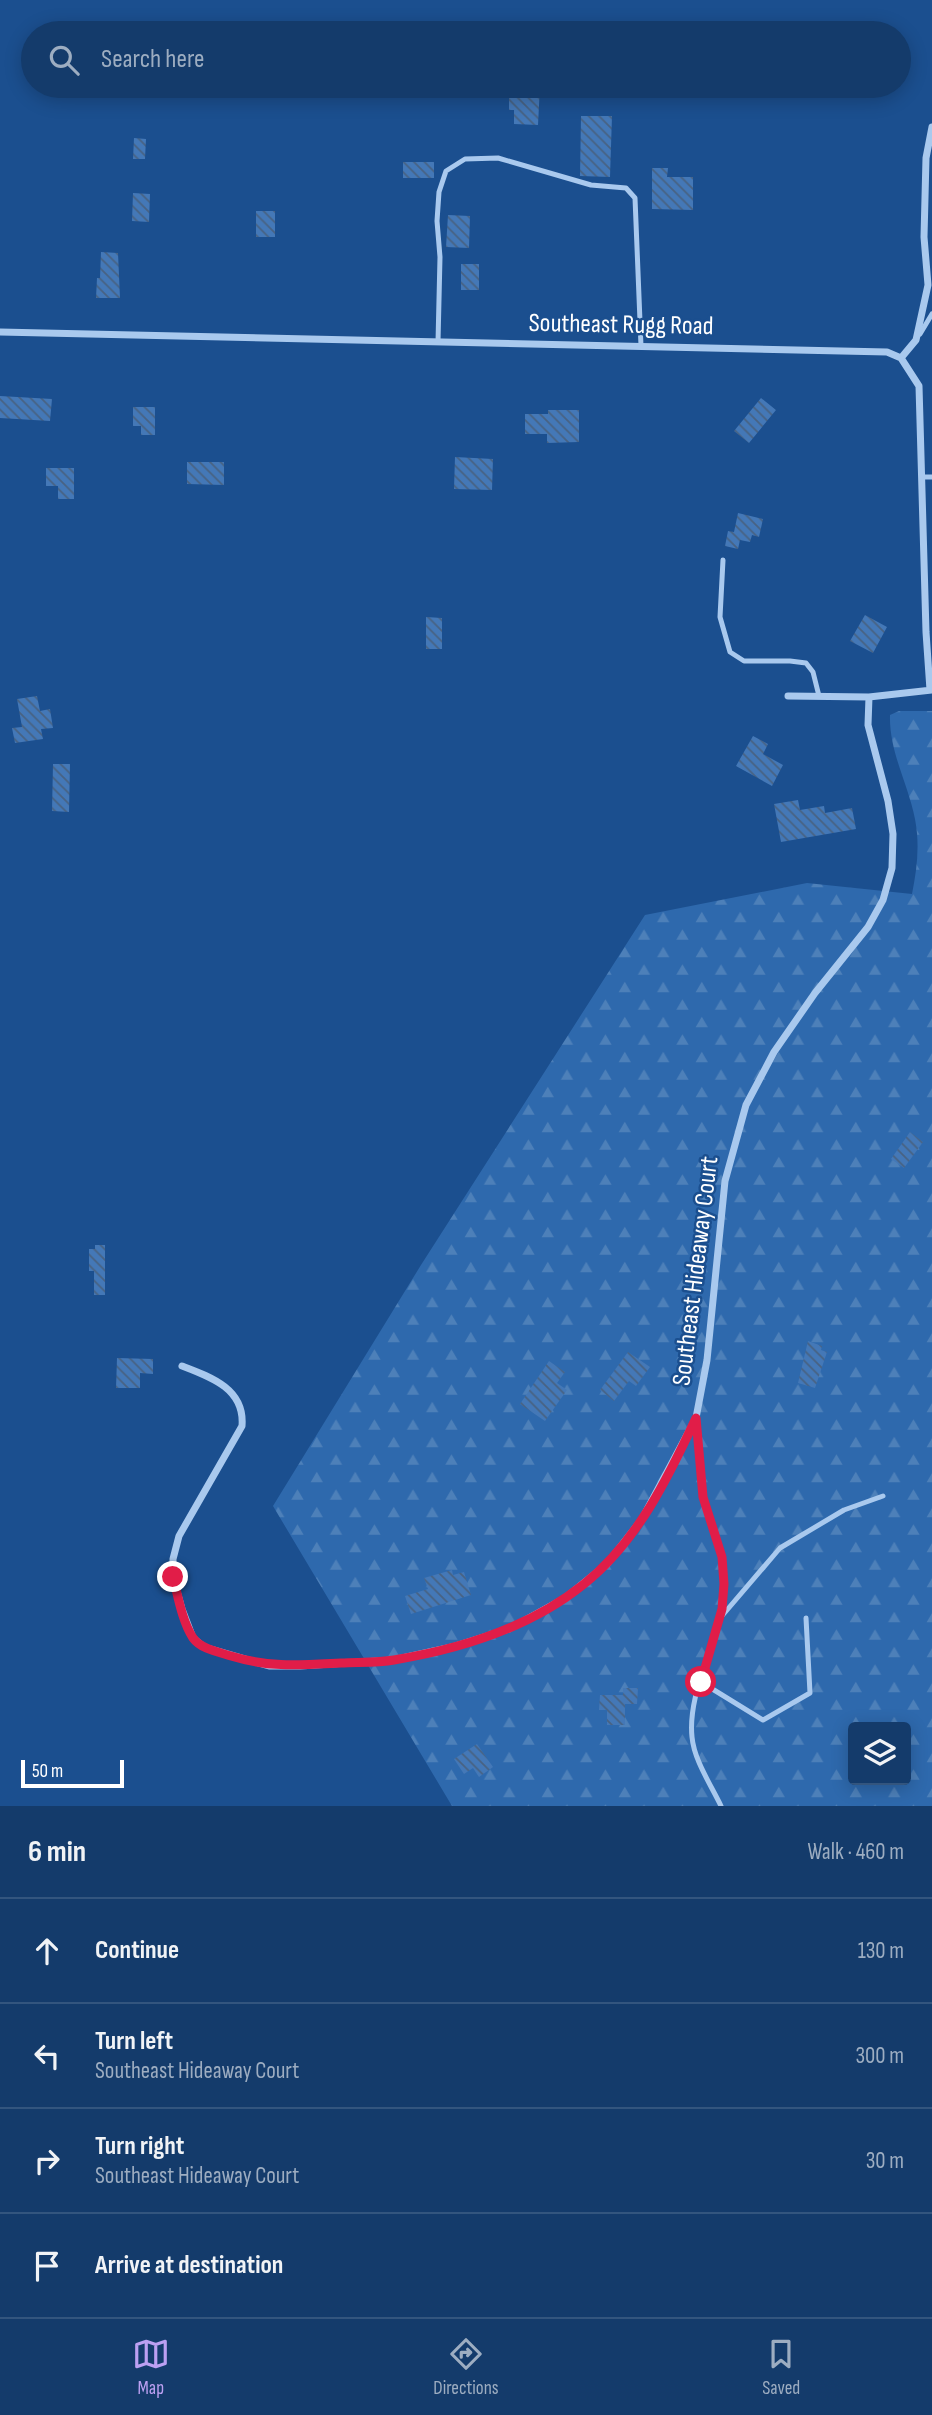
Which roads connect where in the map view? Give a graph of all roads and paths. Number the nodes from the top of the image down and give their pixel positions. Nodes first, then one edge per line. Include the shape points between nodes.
1 (932, 127) edge
2 (932, 314) edge
3 (0, 332) edge
4 (916, 340) junction
5 (438, 342) junction
6 (641, 346) junction
7 (901, 358) junction
8 (923, 477) junction
9 (932, 477) edge
10 (723, 560) dead end
11 (931, 690) edge
12 (788, 696) dead end
13 (819, 696) junction
14 (869, 697) junction
15 (182, 1366) dead end
16 (696, 1418) junction
17 (883, 1496) dead end
18 (806, 1618) dead end
19 (719, 1620) junction
20 (701, 1682) junction
21 (721, 1806) edge

1 - 4 street via 926,158 928,285
2 - 4 lane
3 - 5 street, Southeast Rugg Road
4 - 7 street
5 - 6 street, Southeast Rugg Road
5 - 6 lane via 439,192 446,171 465,159 498,158 591,185 626,188 635,198
6 - 7 street, Southeast Rugg Road via 864,350
7 - 8 street via 919,386
8 - 9 lane
8 - 11 street
10 - 13 lane via 720,617 730,652 744,661 806,663
11 - 14 street
12 - 13 street
13 - 14 street
14 - 16 street, Southeast Hideaway Court via 868,725 893,834 892,868 883,900 868,927 774,1052 746,1105 725,1181 707,1360
15 - 16 street, Southeast Hideaway Court via 222,1385 239,1400 243,1414 242,1426 180,1536 173,1577 182,1609 193,1638 204,1647 269,1666 393,1660 486,1637 543,1612 586,1582 625,1542 658,1493
16 - 19 lane via 703,1497 722,1557
17 - 19 lane via 844,1510 780,1548
18 - 20 lane via 810,1693 763,1720
19 - 20 lane
20 - 21 lane via 692,1739

